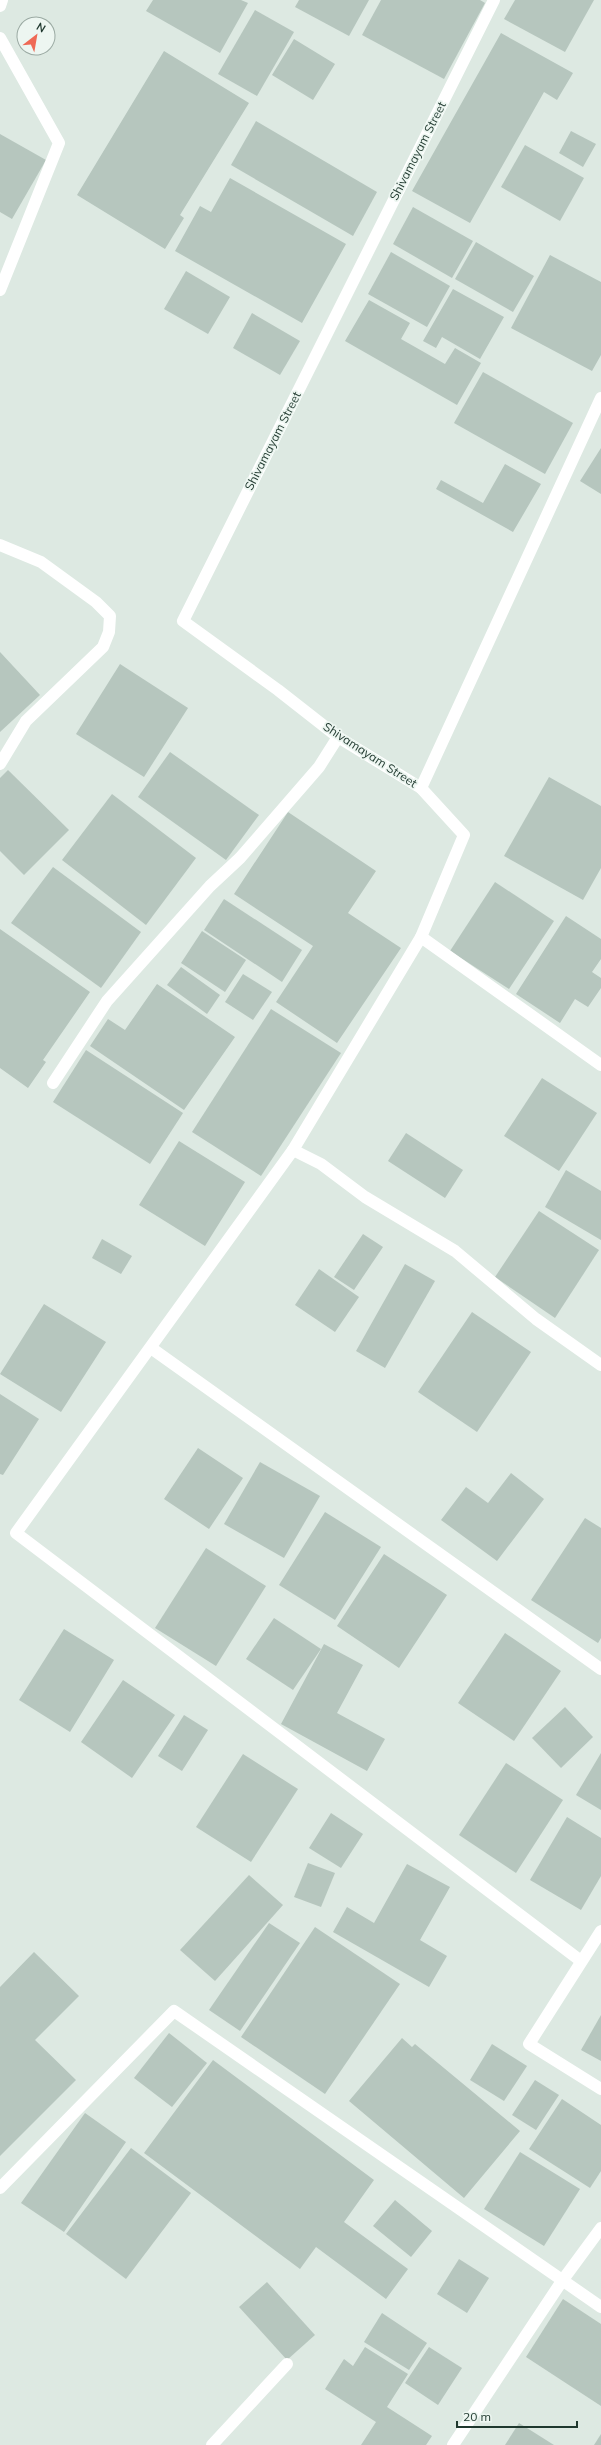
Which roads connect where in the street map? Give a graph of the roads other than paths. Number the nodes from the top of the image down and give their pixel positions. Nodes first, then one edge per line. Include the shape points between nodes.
1 (2, 0) edge
2 (494, 0) edge
3 (0, 6) edge
4 (0, 38) edge
5 (0, 290) edge
6 (601, 398) edge
7 (0, 545) edge
8 (338, 737) junction
9 (0, 764) edge
10 (421, 788) junction
11 (421, 937) junction
12 (601, 1064) edge
13 (53, 1083) dead end
14 (293, 1150) junction
15 (151, 1348) junction
16 (601, 1365) edge
17 (601, 1669) edge
18 (601, 1931) edge
19 (581, 1961) junction
20 (601, 2090) edge
21 (0, 2188) edge
22 (601, 2228) edge
23 (562, 2281) junction
24 (601, 2307) edge
25 (287, 2364) dead end
26 (212, 2445) edge
27 (453, 2445) edge

1 - 3 street
2 - 8 street, Shivamayam Street via 183,621
4 - 5 street via 59,143
6 - 10 street
7 - 9 street via 41,562 96,602 110,616 109,632 103,647 26,721
8 - 10 street, Shivamayam Street
8 - 13 street via 319,767 250,847 210,886 107,1001
10 - 11 street, Shivamayam Street via 464,834
11 - 12 street
11 - 14 street
14 - 15 street via 181,1302
14 - 16 street via 321,1164 365,1197 455,1251 536,1318
15 - 17 street
15 - 19 street via 16,1532
18 - 19 street
19 - 20 street via 528,2044
21 - 23 street via 174,2012
22 - 23 street
23 - 24 street
23 - 27 street
25 - 26 street

